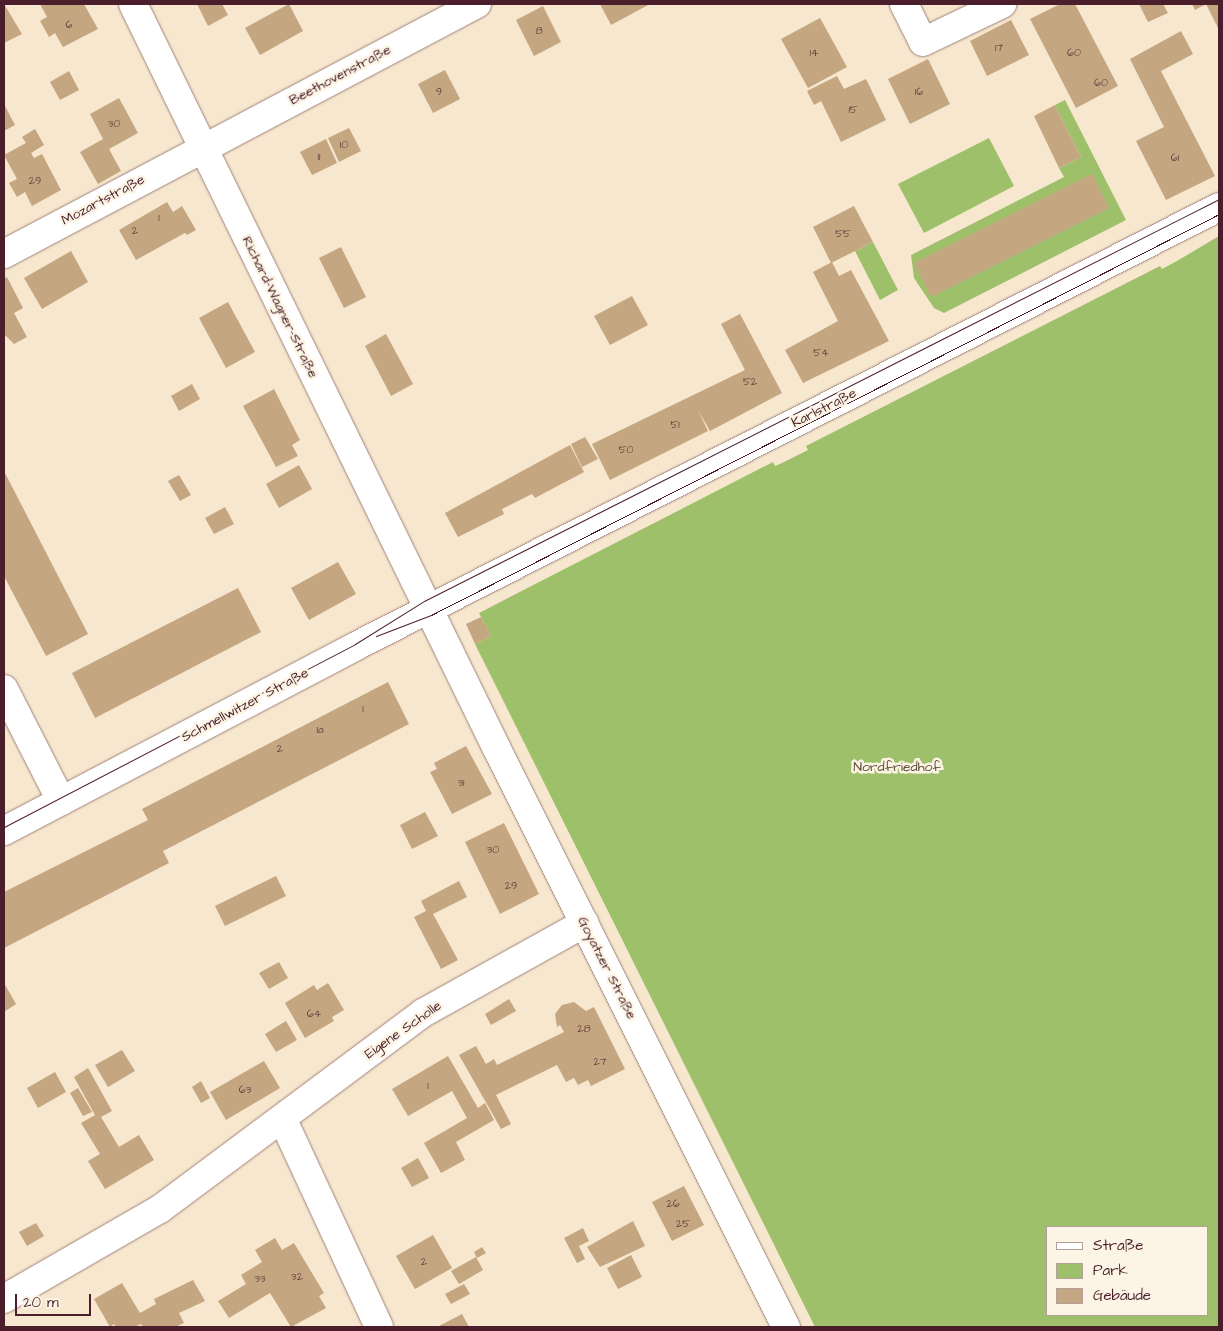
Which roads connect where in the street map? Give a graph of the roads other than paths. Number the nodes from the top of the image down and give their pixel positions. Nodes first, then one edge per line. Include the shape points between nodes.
1 (133, 4) edge
2 (477, 4) edge
3 (904, 4) edge
4 (1002, 4) edge
5 (203, 147) junction
6 (1219, 207) edge
7 (4, 254) edge
8 (428, 610) junction
9 (4, 689) edge
10 (61, 801) junction
11 (4, 831) edge
12 (584, 923) junction
13 (283, 1120) junction
14 (4, 1299) edge
15 (379, 1327) edge
16 (786, 1327) edge

1 - 5 street, Richard-Wagner-Straße
2 - 5 street, Beethovenstraße
3 - 4 street via 923,42
5 - 7 street, Mozartstraße
5 - 8 street, Richard-Wagner-Straße
6 - 8 street, Karlstraße
8 - 10 street, Schmellwitzer Straße
8 - 12 street, Goyatzer Straße
9 - 10 street
10 - 11 street, Schmellwitzer Straße
12 - 13 street, Eigene Scholle via 423,1013
12 - 16 street, Goyatzer Straße
13 - 14 street, Eigene Scholle via 160,1209
13 - 15 street

